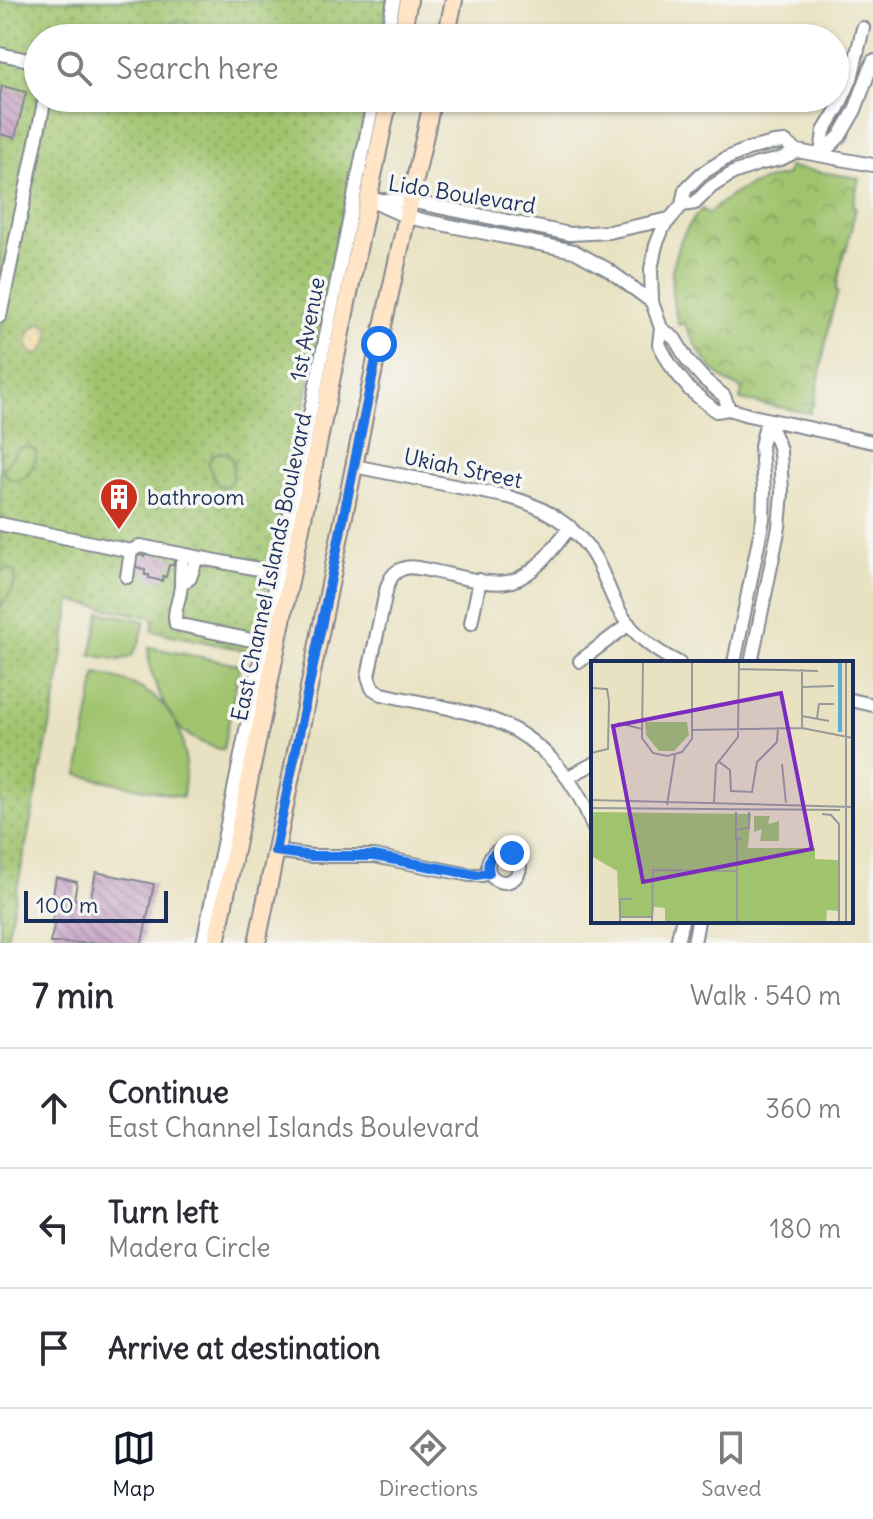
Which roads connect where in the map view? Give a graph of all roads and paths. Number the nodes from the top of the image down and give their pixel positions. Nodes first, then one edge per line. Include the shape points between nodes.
1 (394, 0) edge
2 (409, 0) edge
3 (454, 0) edge
4 (389, 24) edge
5 (404, 24) edge
6 (449, 24) edge
7 (863, 28) dead end
8 (0, 54) edge
9 (24, 59) edge
10 (873, 61) edge
11 (849, 83) edge
12 (42, 112) edge
13 (371, 112) edge
14 (386, 112) edge
15 (430, 112) edge
16 (836, 112) edge
17 (821, 155) junction
18 (873, 165) edge
19 (369, 200) junction
20 (408, 209) junction
21 (669, 219) junction
22 (652, 302) junction
23 (0, 316) edge
24 (767, 420) junction
25 (873, 442) edge
26 (354, 466) junction
27 (0, 524) edge
28 (570, 527) junction
29 (131, 551) junction
30 (183, 555) junction
31 (197, 557) junction
32 (279, 573) junction
33 (127, 577) dead end
34 (480, 580) junction
35 (181, 584) junction
36 (471, 623) dead end
37 (629, 624) junction
38 (265, 643) junction
39 (580, 661) dead end
40 (675, 661) edge
41 (734, 661) edge
42 (751, 661) edge
43 (853, 700) edge
44 (873, 705) edge
45 (591, 765) edge
46 (568, 777) junction
47 (591, 822) edge
48 (275, 851) junction
49 (489, 873) dead end
50 (682, 923) edge
51 (698, 923) edge
52 (203, 943) edge
53 (216, 943) edge
54 (257, 943) edge
55 (677, 943) edge
56 (694, 943) edge

1 - 4 street
2 - 5 main road
3 - 6 main road
7 - 11 street
8 - 9 street
10 - 17 street via 851,118
12 - 23 street
13 - 32 street, 1st Avenue
14 - 19 main road, East Channel Islands Boulevard
15 - 20 main road
16 - 17 street via 824,131
17 - 18 street
17 - 21 street via 797,151 733,173
19 - 20 street, Lido Boulevard
19 - 53 main road, East Channel Islands Boulevard
20 - 21 street, Lido Boulevard via 570,234
20 - 22 street, Lido Boulevard via 574,251
20 - 26 main road
21 - 22 street via 653,258
22 - 24 street via 661,328 659,344 684,383 716,411 729,409
24 - 25 street
24 - 41 street via 761,446 763,519
24 - 42 street via 780,451 782,503
26 - 28 street, Ukiah Street via 524,501
26 - 48 main road
27 - 29 street
28 - 34 street via 539,564 518,578 500,583
28 - 37 street, Ukiah Street via 590,550
29 - 30 street via 140,546
29 - 33 street
30 - 31 street
30 - 35 street
31 - 32 street
31 - 35 street via 190,578
32 - 38 street, 1st Avenue
34 - 36 street
34 - 46 street via 412,567 392,575 369,682 382,694 500,723 543,751
35 - 38 street via 176,624
37 - 39 street
37 - 40 street, Ukiah Street
38 - 52 street, 1st Avenue
43 - 44 street
45 - 46 street
46 - 47 street
48 - 49 street via 374,856 470,875
48 - 54 main road
50 - 55 street
51 - 56 street

